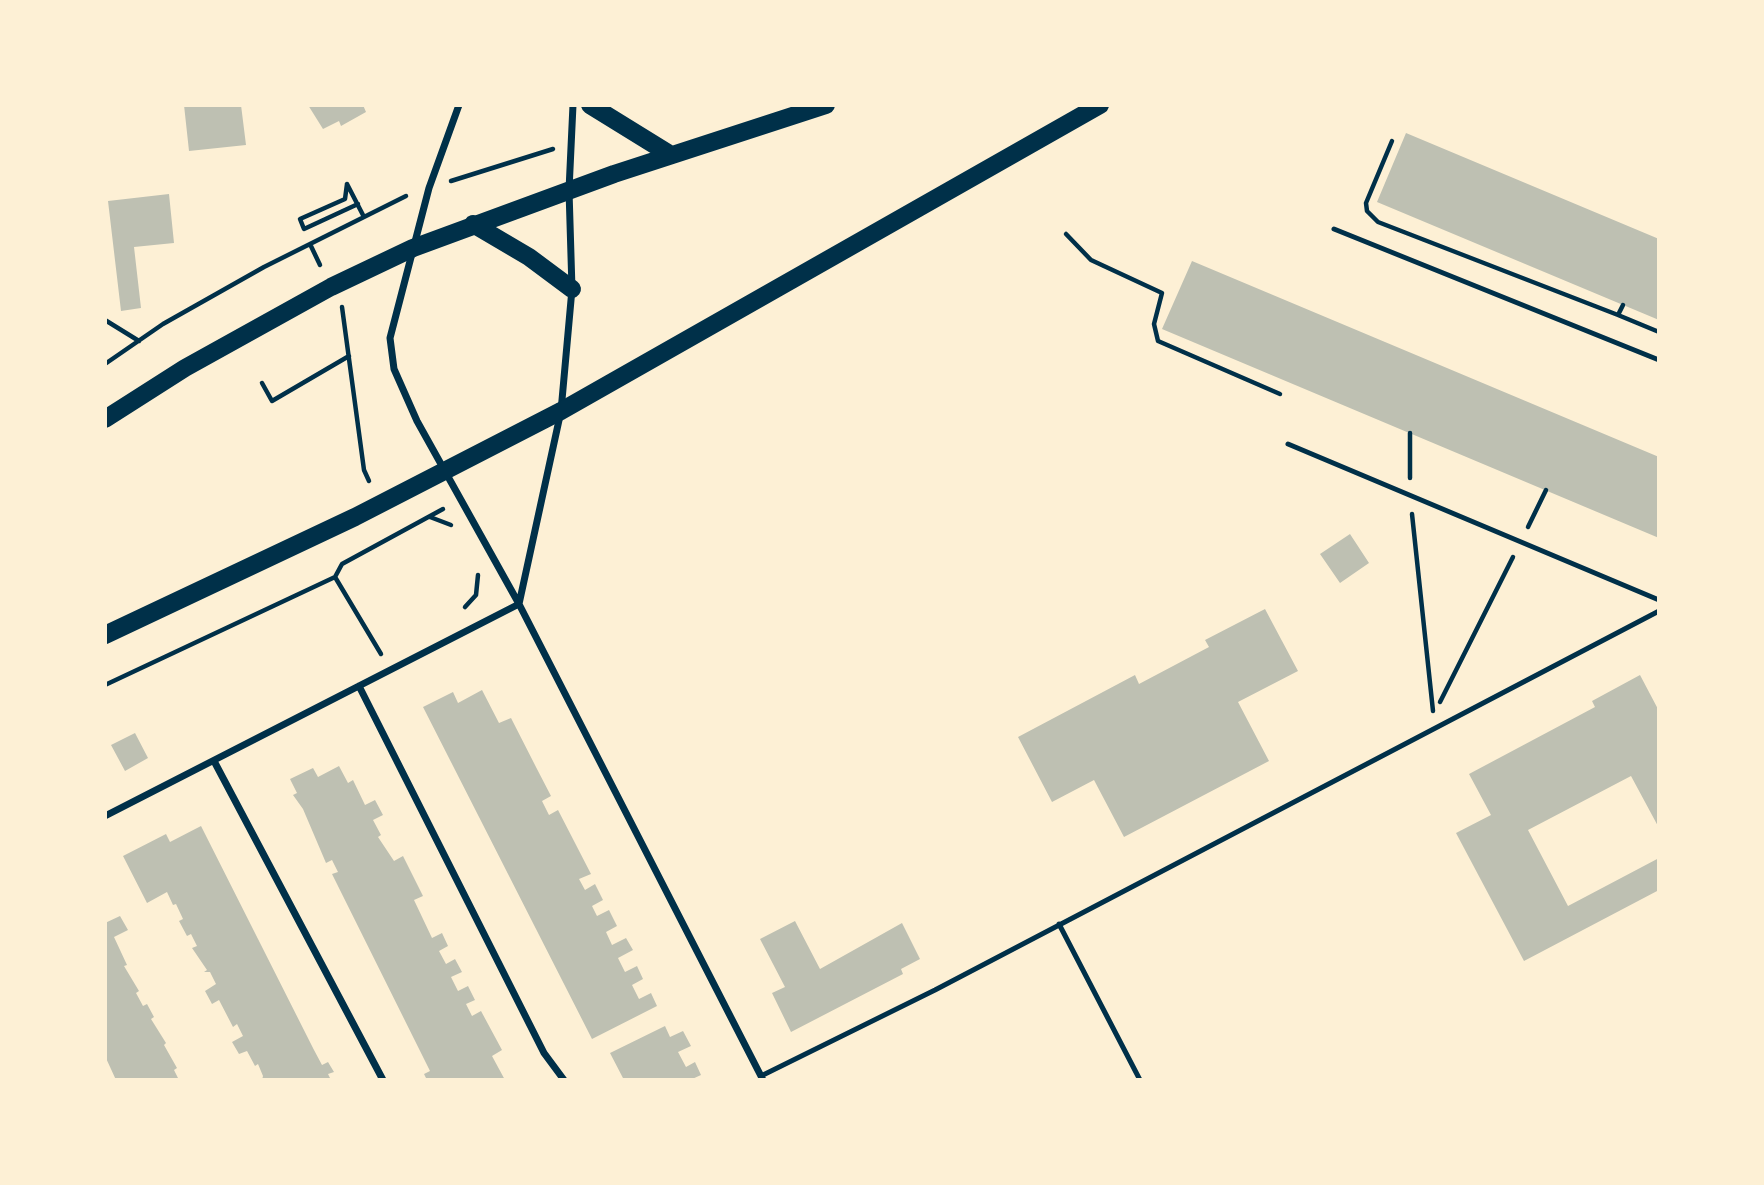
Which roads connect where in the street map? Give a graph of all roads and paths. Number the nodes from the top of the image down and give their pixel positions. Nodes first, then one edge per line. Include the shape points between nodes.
1 (459, 105) edge
2 (573, 105) edge
3 (590, 105) edge
4 (826, 105) edge
5 (1100, 105) edge
6 (1392, 141) dead end
7 (569, 146) junction
8 (671, 155) junction
9 (429, 188) junction
10 (569, 190) junction
11 (358, 204) junction
12 (364, 217) junction
13 (473, 224) junction
14 (1334, 229) dead end
15 (1066, 234) dead end
16 (413, 248) junction
17 (572, 289) junction
18 (1623, 305) dead end
19 (342, 309) dead end
20 (1618, 315) junction
21 (105, 320) edge
22 (1659, 332) edge
23 (139, 341) junction
24 (348, 356) junction
25 (1659, 360) edge
26 (105, 364) edge
27 (262, 383) dead end
28 (1280, 394) dead end
29 (561, 411) junction
30 (105, 419) edge
31 (1410, 433) dead end
32 (1288, 444) dead end
33 (364, 470) dead end
34 (444, 472) junction
35 (1546, 490) dead end
36 (1410, 495) junction
37 (459, 500) junction
38 (430, 517) junction
39 (457, 529) dead end
40 (1520, 542) junction
41 (478, 569) dead end
42 (335, 577) junction
43 (1659, 600) edge
44 (519, 604) junction
45 (1659, 611) edge
46 (466, 631) junction
47 (105, 635) edge
48 (390, 669) junction
49 (105, 685) edge
50 (359, 685) junction
51 (1431, 707) junction
52 (1439, 726) junction
53 (214, 761) junction
54 (105, 816) edge
55 (1059, 924) junction
56 (762, 1078) edge
57 (383, 1080) edge
58 (564, 1080) edge
59 (1140, 1080) edge

1 - 9 street
2 - 7 street
3 - 8 main road
4 - 8 main road
5 - 29 main road
6 - 20 path via 1366,203 1378,222
7 - 9 path
7 - 10 street
8 - 10 main road
9 - 12 path via 391,201
9 - 16 street
10 - 13 main road
10 - 17 street
11 - 11 path via 304,229 300,219 345,199 347,184
11 - 12 path
12 - 23 path via 264,267
13 - 16 main road
13 - 17 main road
14 - 25 lane
15 - 28 path via 1091,260 1162,293 1154,324 1158,341
16 - 30 main road via 209,354
16 - 34 street via 390,338 394,369
17 - 29 street
18 - 20 path
19 - 24 path
20 - 22 path
21 - 23 path
23 - 26 path
24 - 27 path via 272,401
24 - 33 path
29 - 34 main road
29 - 44 street
31 - 36 path
32 - 36 lane
34 - 37 street
34 - 47 main road
35 - 40 path
36 - 40 lane
36 - 51 path
37 - 38 path
37 - 44 street
38 - 39 path
38 - 42 path via 342,564
40 - 43 lane
40 - 51 path via 1443,701
41 - 46 path via 476,595 456,612
42 - 48 path
42 - 49 path
44 - 46 street
44 - 56 street
45 - 52 lane
46 - 48 street
48 - 50 street
50 - 53 street
50 - 58 street via 544,1053
51 - 52 path
52 - 55 lane
53 - 54 street
53 - 57 street
55 - 56 lane
55 - 59 lane

